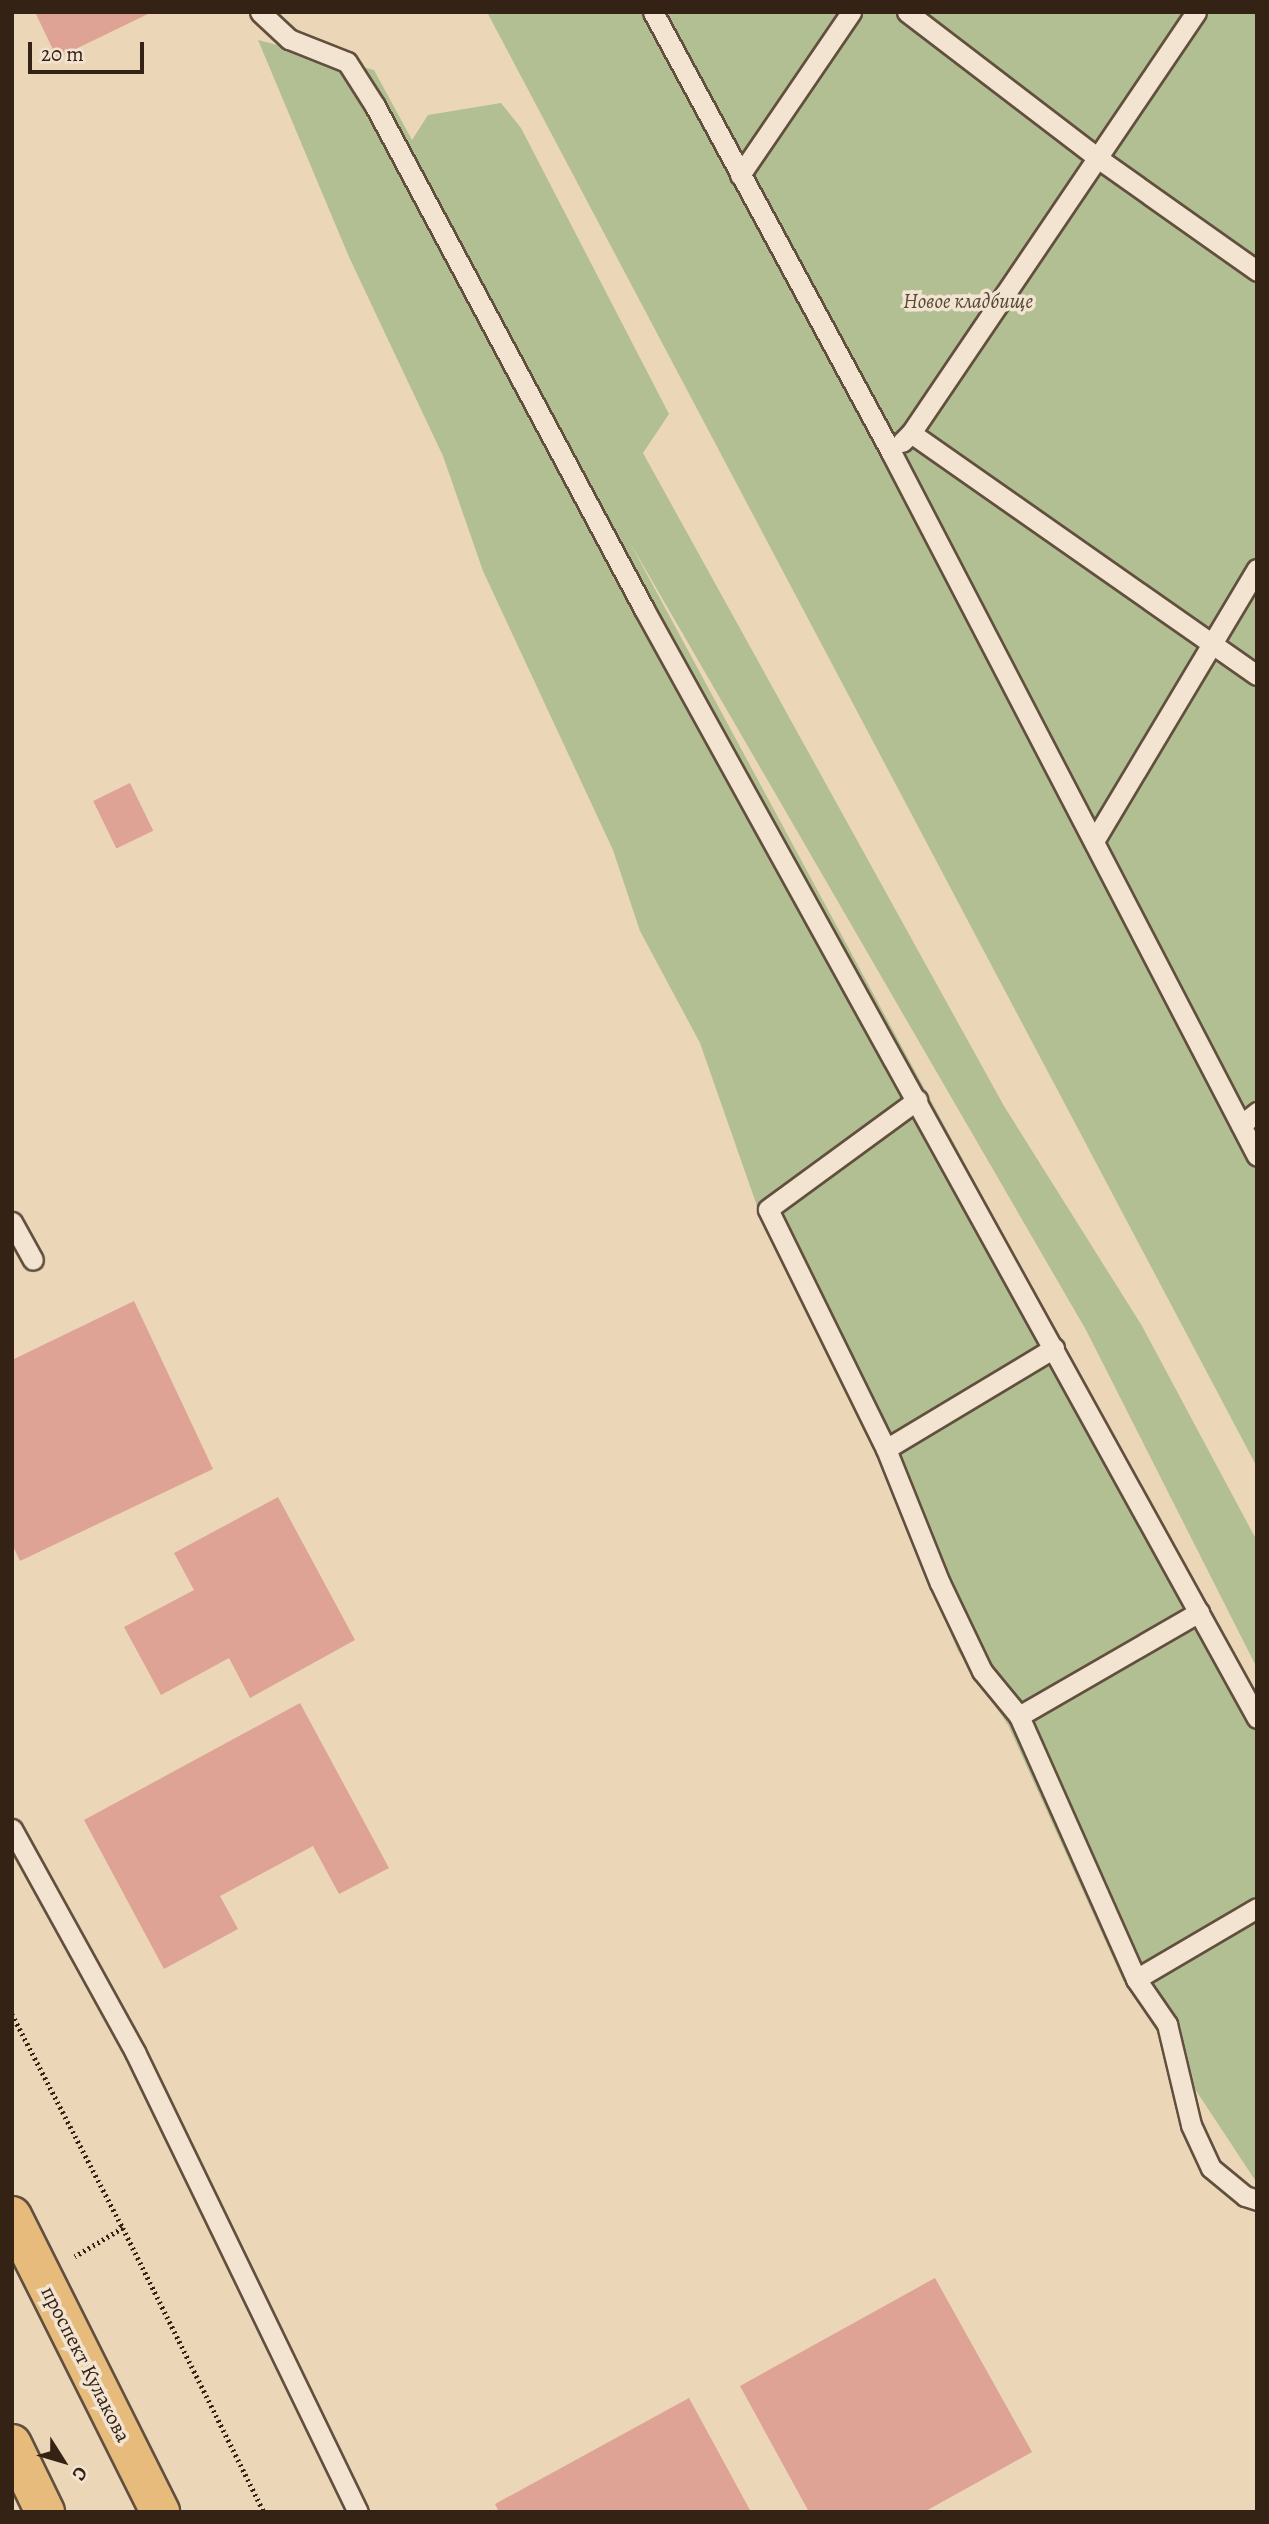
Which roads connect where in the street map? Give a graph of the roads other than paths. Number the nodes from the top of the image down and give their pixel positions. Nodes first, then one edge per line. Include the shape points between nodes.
1 (260, 12) edge
2 (653, 12) edge
3 (851, 12) edge
4 (907, 12) edge
5 (1196, 12) edge
6 (1099, 159) junction
7 (740, 175) junction
8 (1257, 271) edge
9 (911, 433) junction
10 (891, 452) junction
11 (1257, 569) edge
12 (1211, 643) junction
13 (1257, 675) edge
14 (1094, 841) junction
15 (917, 1100) junction
16 (1257, 1112) edge
17 (1241, 1125) junction
18 (1257, 1156) edge
19 (12, 1222) edge
20 (33, 1260) dead end
21 (1054, 1348) junction
22 (886, 1449) junction
23 (1199, 1612) junction
24 (1019, 1716) junction
25 (1257, 1718) edge
26 (12, 1829) edge
27 (1257, 1908) edge
28 (1136, 1979) junction
29 (1257, 2200) edge
30 (12, 2216) edge
31 (12, 2444) edge
32 (46, 2512) edge
33 (160, 2512) edge
34 (358, 2512) edge

1 - 15 lane via 289,39 347,62 375,106 644,609
2 - 7 lane
3 - 7 lane
4 - 6 lane
5 - 6 lane
6 - 8 lane
6 - 9 lane
7 - 10 lane
9 - 10 lane
9 - 12 lane
10 - 14 lane
11 - 12 lane
12 - 13 lane
12 - 14 lane
14 - 17 lane
15 - 21 lane
15 - 22 lane via 768,1209
16 - 17 lane
17 - 18 lane
19 - 20 lane
21 - 22 lane
21 - 23 lane
22 - 24 lane via 940,1583 982,1671
23 - 24 lane
23 - 25 lane
24 - 28 lane
26 - 34 lane via 135,2052
27 - 28 lane
28 - 29 lane via 1167,2024 1191,2125 1211,2168 1245,2196
30 - 33 main road, проспект Кулакова
31 - 32 main road

